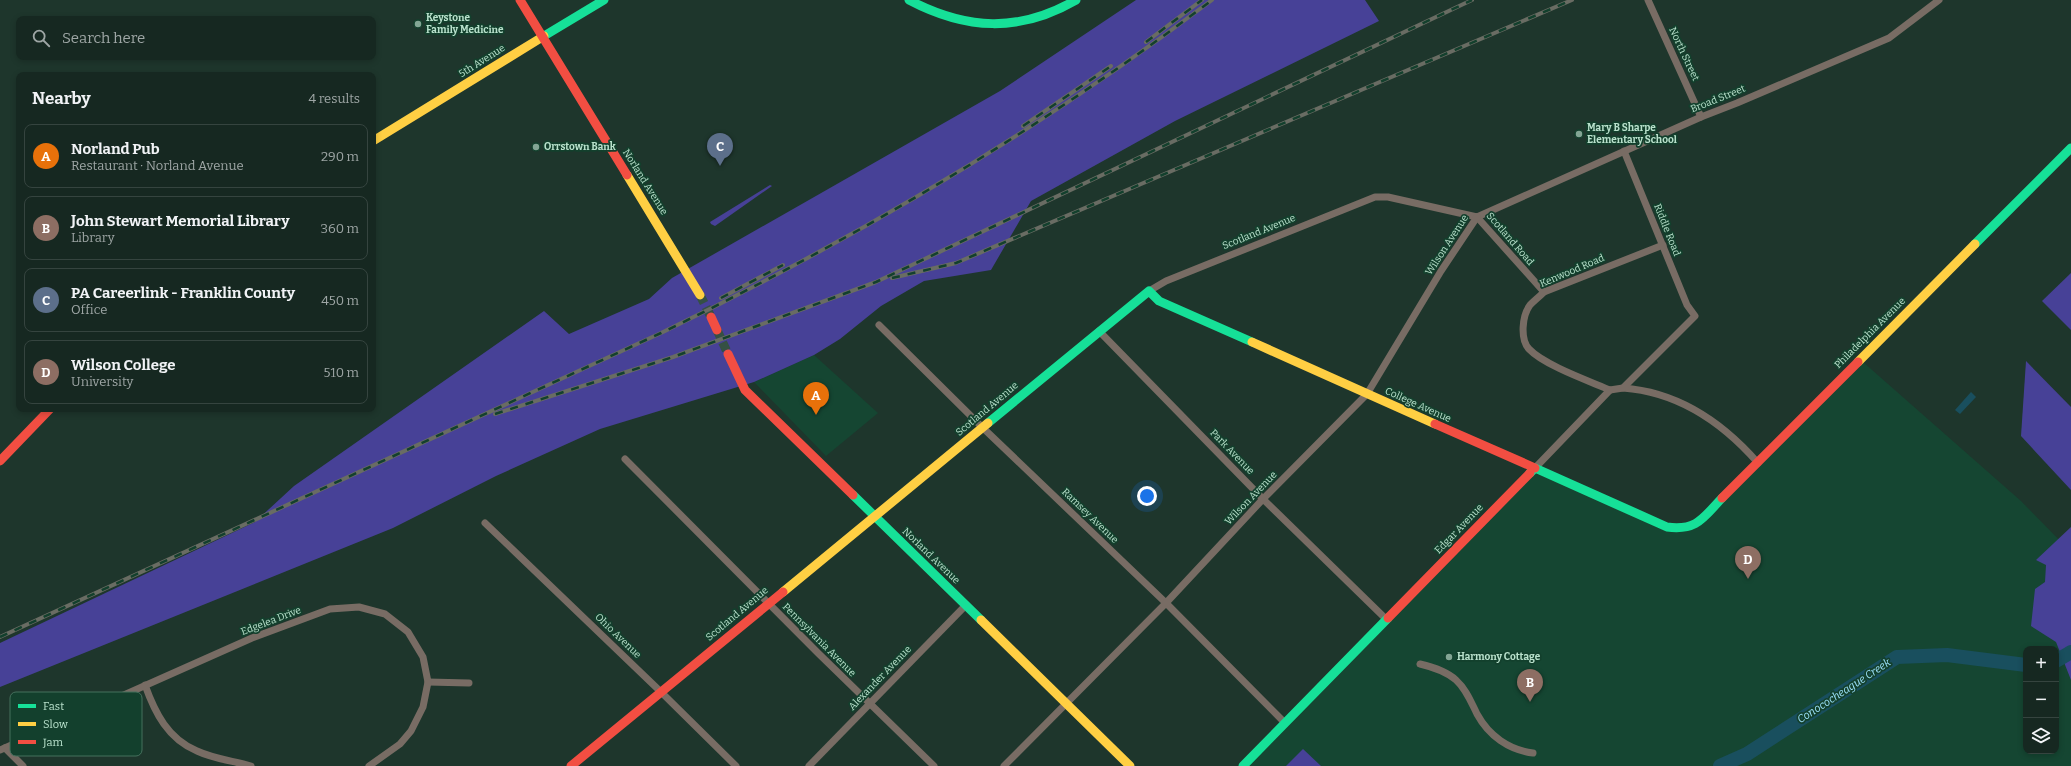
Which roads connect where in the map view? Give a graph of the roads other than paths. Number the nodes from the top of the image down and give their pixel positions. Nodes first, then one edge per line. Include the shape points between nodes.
1 (520, 0) edge
2 (604, 0) edge
3 (909, 0) edge
4 (1076, 0) edge
5 (1648, 0) edge
6 (1939, 0) edge
7 (543, 37) junction
8 (1701, 117) junction
9 (376, 139) edge
10 (2071, 148) edge
11 (1624, 151) junction
12 (1477, 217) junction
13 (1663, 245) junction
14 (1149, 291) junction
15 (1544, 292) junction
16 (700, 295) tunnel mouth
17 (711, 317) tunnel mouth
18 (879, 324) dead end
19 (717, 330) tunnel mouth
20 (1099, 331) junction
21 (728, 354) tunnel mouth
22 (1623, 388) junction
23 (1610, 390) junction
24 (1366, 394) junction
25 (47, 412) edge
26 (982, 427) junction
27 (625, 460) dead end
28 (0, 462) edge
29 (1758, 463) junction
30 (1535, 468) junction
31 (1263, 499) junction
32 (874, 517) junction
33 (485, 523) dead end
34 (1682, 529) joint
35 (768, 603) junction
36 (1166, 603) junction
37 (966, 605) junction
38 (1387, 620) junction
39 (1420, 664) dead end
40 (428, 682) junction
41 (468, 683) dead end
42 (145, 685) junction
43 (129, 692) edge
44 (661, 692) junction
45 (869, 704) junction
46 (1067, 704) junction
47 (1285, 724) junction
48 (2, 749) edge
49 (1533, 753) dead end
50 (10, 755) edge
51 (11, 756) edge
52 (375, 765) edge
53 (23, 766) edge
54 (251, 766) edge
55 (571, 766) edge
56 (736, 766) edge
57 (809, 766) edge
58 (934, 766) edge
59 (1004, 766) edge
60 (1130, 766) edge
61 (1243, 766) edge

1 - 7 main road, Norland Avenue
2 - 7 main road, 5th Avenue
3 - 4 main road via 939,15 981,24 1036,18
5 - 8 street, North Street
6 - 8 street, Broad Street via 1889,38
7 - 9 main road, 5th Avenue
7 - 16 main road, Norland Avenue
8 - 11 street, Broad Street
10 - 29 main road, Philadelphia Avenue
11 - 12 street, Broad Street
11 - 13 street, Riddle Road
12 - 14 street, Scotland Avenue via 1388,197 1376,197 1166,281
12 - 15 street, Scotland Road
12 - 24 street, Wilson Avenue
13 - 15 street, Kenwood Road
13 - 22 street, Riddle Road via 1687,305 1695,316
14 - 20 main road, Scotland Avenue
14 - 24 main road, College Avenue via 1159,301
15 - 23 street, Kenwood Road via 1530,306 1524,321 1524,338 1528,349 1541,359
17 - 19 main road
18 - 26 street, Ramsey Avenue
20 - 26 main road, Scotland Avenue
20 - 31 street, Park Avenue
21 - 32 main road, Norland Avenue via 745,390
22 - 23 street
22 - 29 street via 1651,392 1694,409 1733,436
23 - 30 street, Edgar Avenue
24 - 30 main road, College Avenue
24 - 31 street, Wilson Avenue
25 - 28 main road
26 - 32 main road, Scotland Avenue
26 - 36 street, Ramsey Avenue
27 - 35 street, Pennsylvania Avenue
29 - 34 main road, Philadelphia Avenue via 1703,519 1693,526
30 - 34 main road, College Avenue via 1661,525
30 - 38 main road, Edgar Avenue
31 - 36 street, Wilson Avenue
31 - 38 street, Park Avenue
32 - 35 main road, Scotland Avenue
32 - 37 main road, Norland Avenue
33 - 44 street, Ohio Avenue
35 - 44 main road, Scotland Avenue
35 - 45 street, Pennsylvania Avenue
36 - 46 street, Wilson Avenue
36 - 47 street, Ramsey Avenue
37 - 45 street, Alexander Avenue
37 - 46 main road, Norland Avenue
38 - 47 main road, Edgar Avenue
39 - 49 street via 1441,670 1457,681 1482,723 1496,738 1516,750
40 - 41 street
40 - 42 street, Edgelea Drive via 423,657 408,632 385,614 346,606 330,609 252,638
40 - 52 street, Edgelea Drive via 423,707 411,731
42 - 43 street, Edgelea Drive
42 - 54 street via 158,717 180,742 197,752
44 - 55 main road, Scotland Avenue
44 - 56 street, Ohio Avenue
45 - 57 street, Alexander Avenue
45 - 58 street, Pennsylvania Avenue
46 - 59 street, Wilson Avenue
46 - 60 main road, Norland Avenue
47 - 61 main road, Edgar Avenue
48 - 50 street
51 - 53 street

